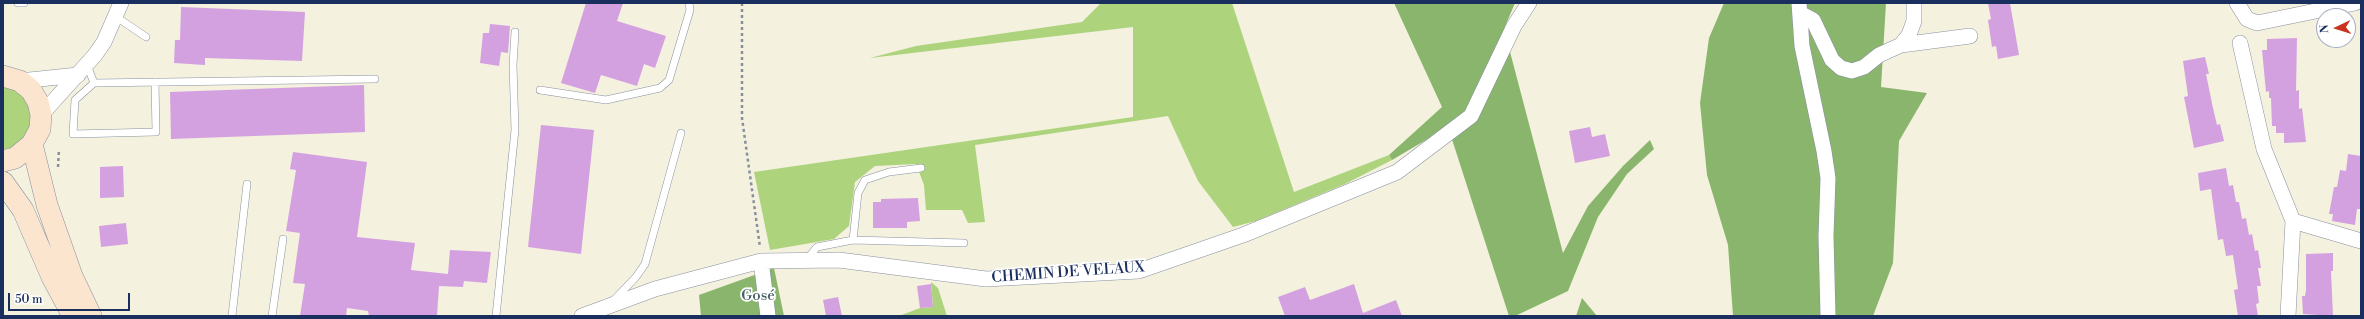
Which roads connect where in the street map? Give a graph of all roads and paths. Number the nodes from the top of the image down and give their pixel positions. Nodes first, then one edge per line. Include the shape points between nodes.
1 (18, 3) edge
2 (24, 3) edge
3 (689, 3) edge
4 (742, 3) edge
5 (1529, 3) edge
6 (1914, 3) edge
7 (2237, 3) edge
8 (2355, 3) edge
9 (1800, 8) edge
10 (118, 10) edge
11 (515, 32) dead end
12 (1970, 36) dead end
13 (146, 37) dead end
14 (2240, 43) dead end
15 (1901, 45) junction
16 (82, 70) junction
17 (9, 76) edge
18 (374, 79) dead end
19 (155, 82) junction
20 (94, 83) junction
21 (540, 90) dead end
22 (41, 115) junction
23 (681, 133) dead end
24 (32, 144) junction
25 (3, 161) edge
26 (921, 168) dead end
27 (3, 182) edge
28 (247, 184) dead end
29 (2293, 221) junction
30 (282, 239) dead end
31 (853, 240) junction
32 (2361, 241) edge
33 (964, 243) dead end
34 (806, 260) junction
35 (761, 261) junction
36 (609, 306) junction
37 (73, 316) edge
38 (91, 316) edge
39 (232, 316) edge
40 (272, 316) edge
41 (496, 316) edge
42 (582, 316) edge
43 (768, 316) edge
44 (1828, 316) edge
45 (2288, 316) edge

1 - 2 lane
3 - 21 lane via 690,10 669,80 660,88 606,100
4 - 35 path via 742,118
5 - 34 street, CHEMIN DE VELAUX via 1514,26 1471,116 1397,172 1243,235 1139,271 986,279 840,260
6 - 15 street via 1914,21 1909,35
7 - 8 street via 2247,18 2257,23
9 - 15 street via 1813,20 1832,60 1841,68 1852,70 1864,67 1879,55
9 - 44 street via 1802,46 1828,178
10 - 13 lane
10 - 16 street via 104,42
11 - 41 lane via 515,130
12 - 15 street
14 - 29 street via 2264,149
16 - 17 street
16 - 20 lane
16 - 22 street
17 - 22 main road via 31,90 38,102
18 - 19 lane
19 - 20 lane
19 - 20 lane via 156,132 73,134 74,100
22 - 24 main road via 40,129
23 - 36 lane via 645,264
24 - 25 main road via 15,158
24 - 38 main road via 47,205 72,276
26 - 31 lane via 889,172 865,180 858,193
27 - 37 main road via 23,210 52,277
28 - 39 lane
29 - 32 street
29 - 45 street
30 - 40 lane
31 - 33 lane
31 - 34 lane via 817,247
34 - 35 street, CHEMIN DE VELAUX
35 - 36 street, CHEMIN DE VELAUX via 655,289
35 - 43 street
36 - 42 street, CHEMIN DE VELAUX

